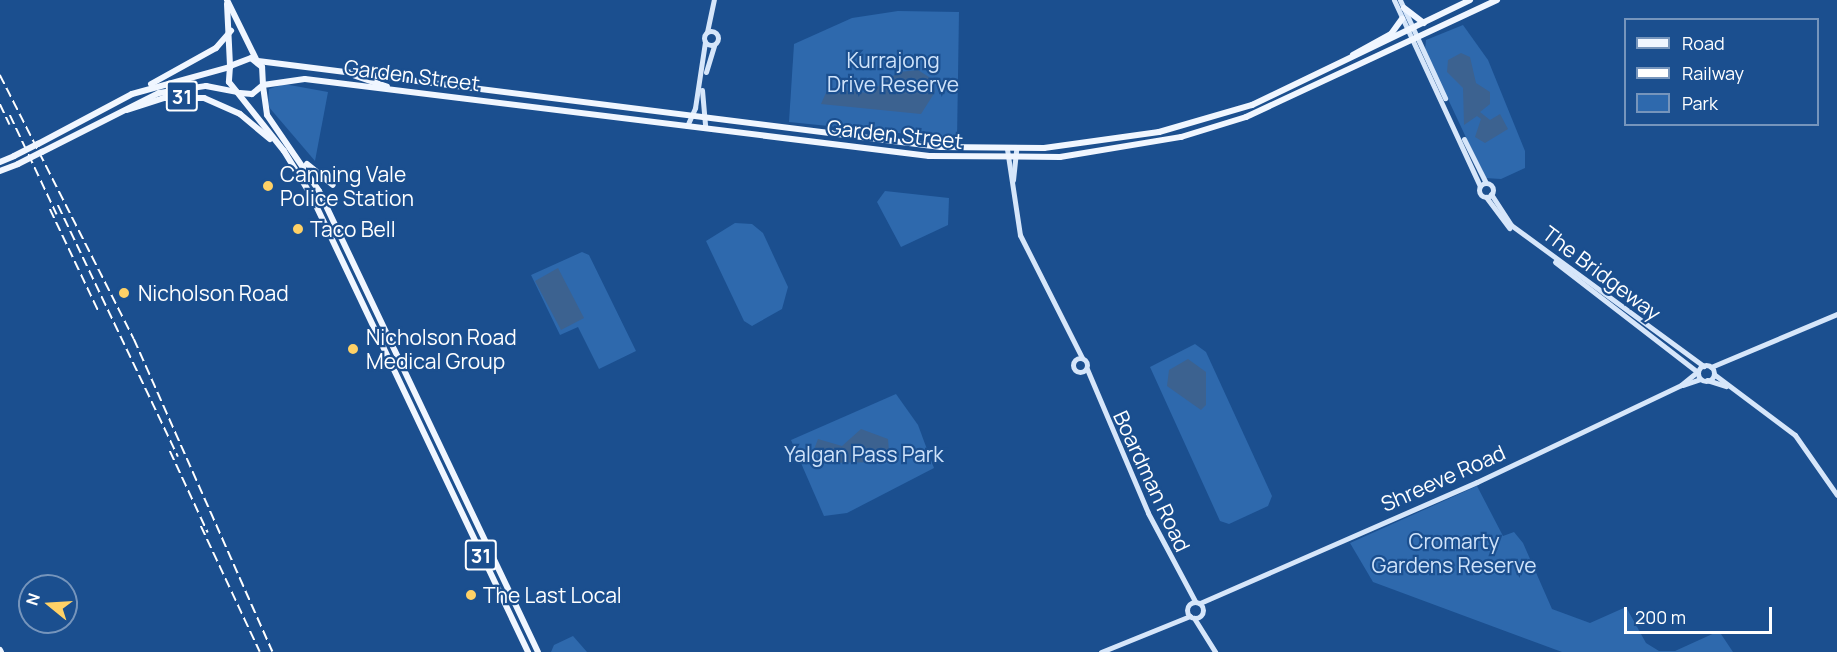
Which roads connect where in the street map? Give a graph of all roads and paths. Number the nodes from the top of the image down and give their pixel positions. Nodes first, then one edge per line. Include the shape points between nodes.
1 (227, 0) edge
2 (714, 0) edge
3 (1394, 0) edge
4 (1400, 0) edge
5 (1470, 0) edge
6 (1497, 0) edge
7 (1404, 8) junction
8 (1402, 19) junction
9 (1424, 23) junction
10 (1410, 30) junction
11 (231, 31) junction
12 (710, 31) junction
13 (1415, 40) junction
14 (705, 42) junction
15 (714, 45) junction
16 (1352, 58) junction
17 (257, 60) junction
18 (230, 67) junction
19 (350, 74) junction
20 (263, 86) junction
21 (392, 90) junction
22 (239, 93) junction
23 (132, 94) junction
24 (581, 102) junction
25 (123, 110) junction
26 (693, 116) junction
27 (616, 117) junction
28 (701, 117) junction
29 (687, 126) junction
30 (705, 128) junction
31 (287, 141) junction
32 (282, 148) junction
33 (1007, 149) junction
34 (1016, 149) junction
35 (1007, 159) junction
36 (1016, 159) junction
37 (0, 162) edge
38 (0, 171) edge
39 (1012, 182) junction
40 (1486, 183) junction
41 (333, 185) dead end
42 (1480, 186) junction
43 (1488, 195) junction
44 (1837, 314) edge
45 (1069, 342) junction
46 (1082, 358) junction
47 (1074, 363) junction
48 (1729, 363) junction
49 (1704, 366) junction
50 (1711, 367) junction
51 (1087, 369) junction
52 (1078, 372) junction
53 (1696, 372) junction
54 (1716, 373) junction
55 (1700, 379) junction
56 (1707, 380) junction
57 (1089, 384) junction
58 (1681, 385) junction
59 (1727, 387) junction
60 (1837, 495) edge
61 (1186, 591) junction
62 (1217, 600) junction
63 (1198, 602) junction
64 (1203, 611) junction
65 (1189, 612) junction
66 (1203, 627) junction
67 (528, 652) edge
68 (537, 652) edge
69 (1101, 652) edge
70 (1215, 652) edge

1 - 11 main road
1 - 17 main road
2 - 12 street
3 - 8 street
4 - 7 street
5 - 9 main road, Garden Street
6 - 13 main road, Garden Street
7 - 9 main road
7 - 10 street
8 - 10 street
8 - 16 main road via 1391,34
9 - 10 main road, Garden Street
10 - 13 street, The Bridgeway
10 - 16 main road, Garden Street
11 - 18 main road
11 - 23 main road via 202,57
12 - 14 street
12 - 15 street via 718,38
13 - 36 main road, Garden Street via 1277,105 1214,128 1096,152
13 - 40 street, The Bridgeway
13 - 42 street, The Bridgeway
14 - 15 street
14 - 26 street
15 - 28 street
16 - 34 main road, Garden Street via 1252,105 1187,125 1101,142
17 - 18 main road, 31 via 245,57
17 - 19 main road, Garden Street
17 - 20 main road, 31
18 - 22 main road, 31 via 229,82
18 - 23 main road, 31
19 - 21 main road
19 - 24 main road, Garden Street
20 - 21 main road, Garden Street via 294,78
20 - 22 main road, 31
20 - 31 main road, 31 via 267,115
21 - 27 main road, Garden Street
22 - 25 main road, 31 via 220,87 181,88
22 - 32 main road, 31
23 - 37 main road, 31, bridge
24 - 26 main road, Garden Street
24 - 27 main road via 614,111
25 - 32 main road, 31 via 165,98 204,98 240,114
25 - 38 main road, 31, bridge
26 - 28 main road, Garden Street
26 - 29 street
27 - 29 main road, Garden Street
28 - 30 street
28 - 33 main road, Garden Street via 941,147
29 - 30 main road, Garden Street
30 - 35 main road, Garden Street via 915,154
31 - 41 main road via 322,181
31 - 68 main road, 31 via 319,191
32 - 67 main road, 31 via 311,195
33 - 34 main road, Garden Street
33 - 35 street, Boardman Road
34 - 36 street, Boardman Road
35 - 36 main road, Garden Street
35 - 39 street, Boardman Road
36 - 39 street, Boardman Road
39 - 45 street, Boardman Road via 1018,230
40 - 42 street
40 - 43 street, The Bridgeway
42 - 43 street, The Bridgeway
43 - 49 street, The Bridgeway via 1511,225
43 - 53 street, The Bridgeway via 1507,226
44 - 48 street
45 - 46 street, Boardman Road
45 - 47 street, Boardman Road
46 - 47 street
46 - 51 street, Boardman Road
47 - 52 street, Boardman Road
48 - 50 street
48 - 54 street
49 - 50 street
49 - 53 street, Shreeve Road
50 - 54 street
51 - 52 street
51 - 57 street, Boardman Road
52 - 57 street, Boardman Road
53 - 55 street
53 - 58 street, Shreeve Road
54 - 56 street
54 - 59 street
55 - 56 street, Shreeve Road
55 - 58 street, Shreeve Road
56 - 59 street, Shreeve Road
57 - 61 street, Boardman Road
58 - 62 street, Shreeve Road
59 - 60 street via 1792,432
61 - 63 street, Boardman Road
61 - 65 street, Boardman Road
62 - 63 street, Shreeve Road
62 - 64 street, Shreeve Road
63 - 64 street, Boardman Road
63 - 65 street
64 - 65 street
64 - 66 street, Boardman Road
65 - 66 street, Boardman Road
65 - 69 street
66 - 70 street, Boardman Road

